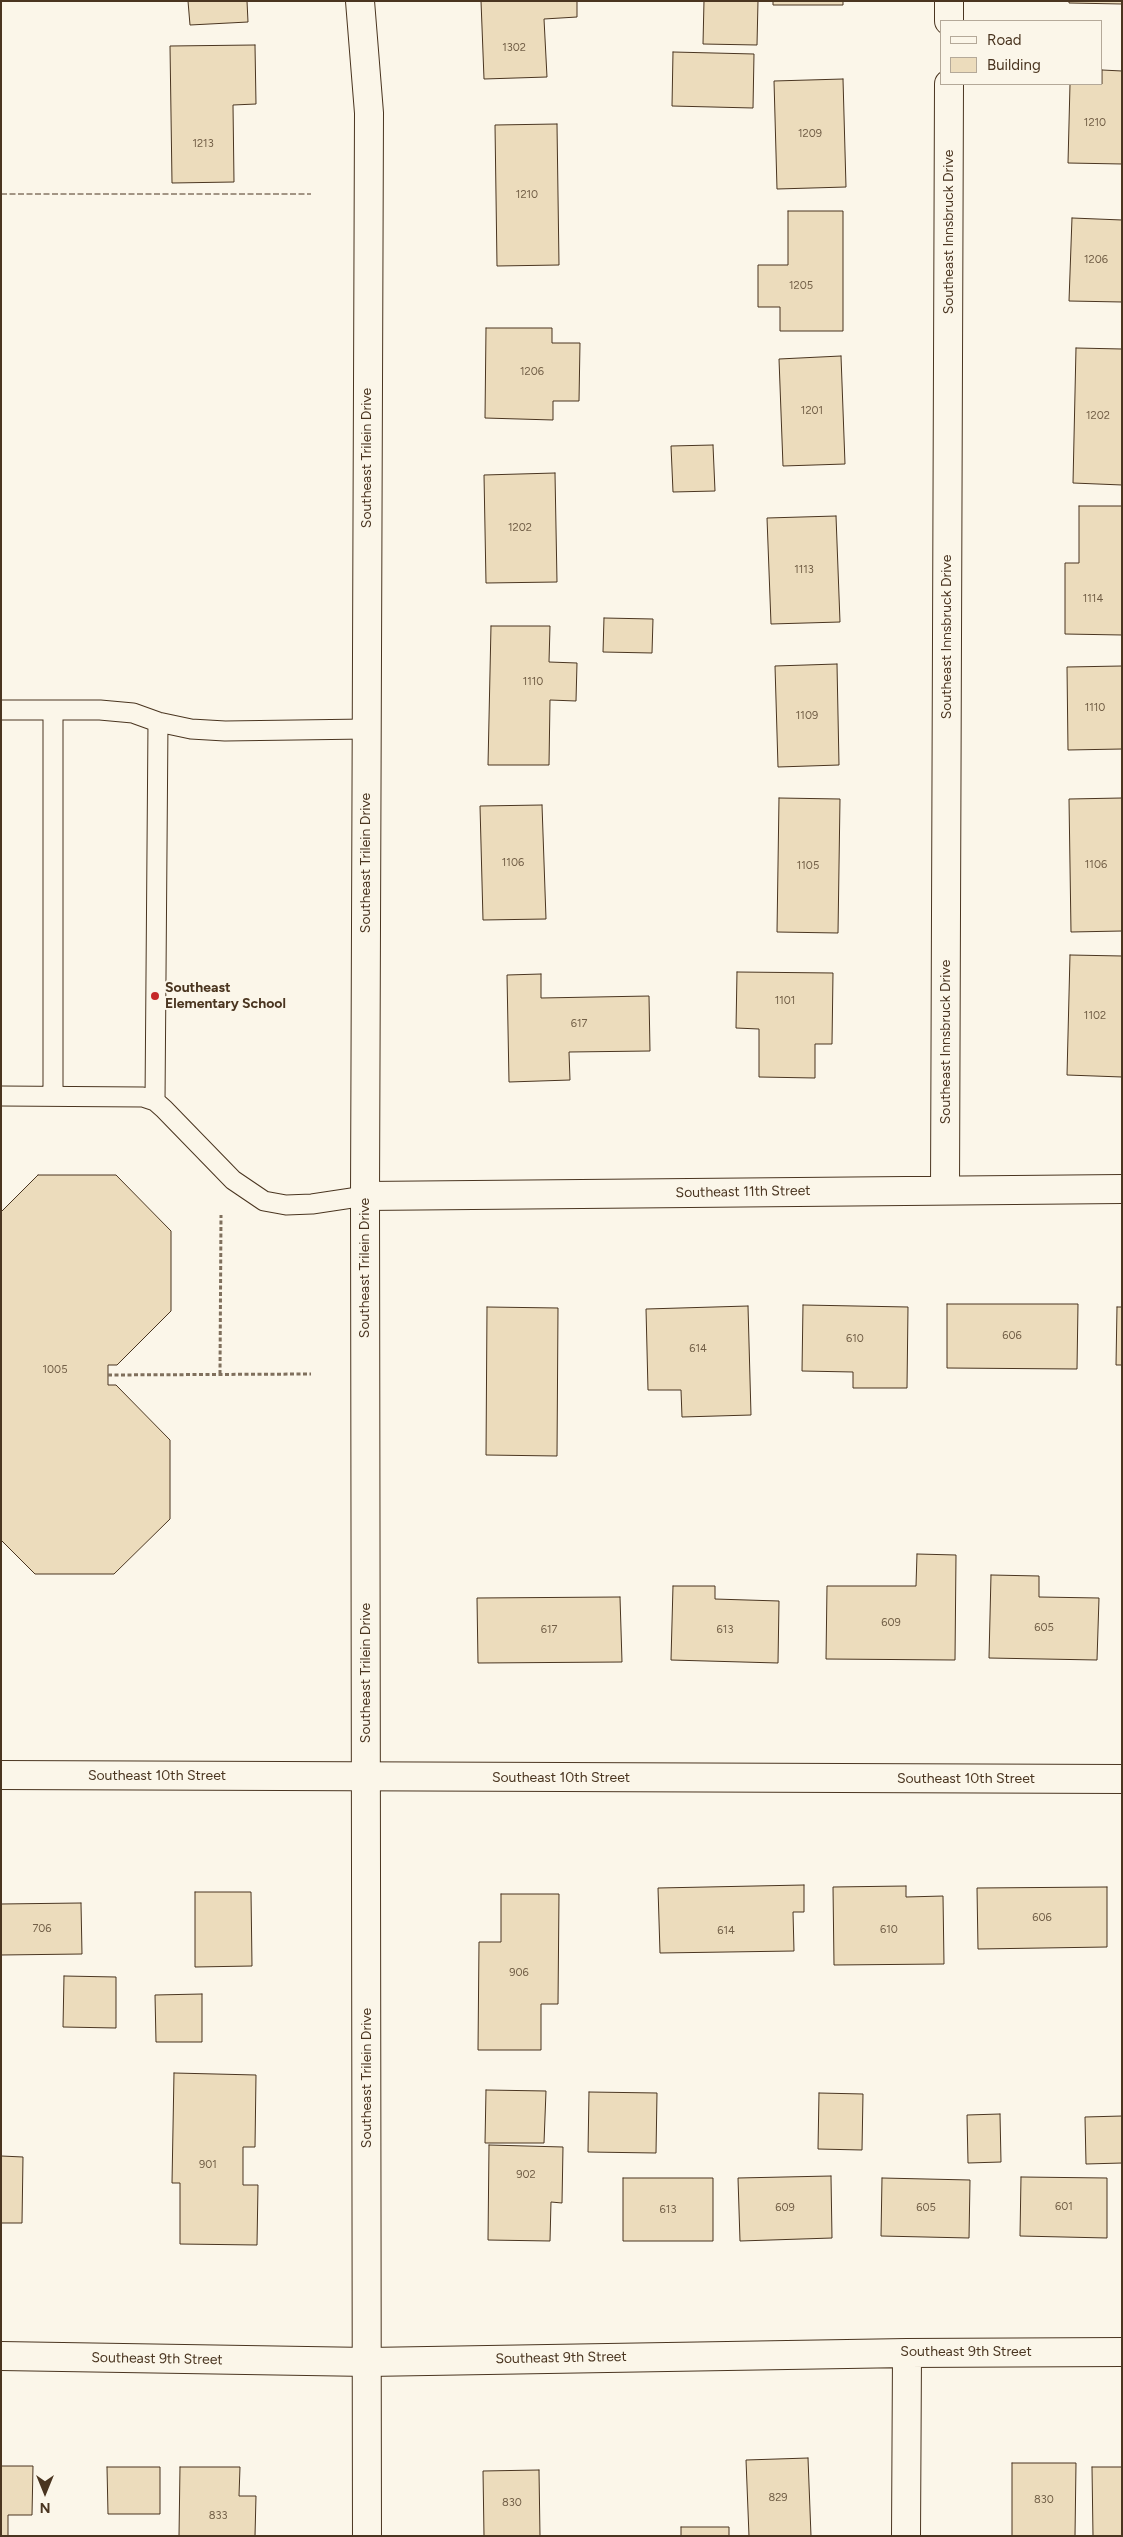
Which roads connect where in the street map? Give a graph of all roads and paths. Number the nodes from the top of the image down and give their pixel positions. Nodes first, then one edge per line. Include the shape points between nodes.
1 (360, 1) edge
2 (950, 1) edge
3 (949, 20) edge
4 (949, 85) edge
5 (1, 710) edge
6 (53, 710) junction
7 (158, 722) junction
8 (366, 729) junction
9 (1, 1096) edge
10 (53, 1096) junction
11 (155, 1101) junction
12 (1122, 1189) edge
13 (945, 1190) junction
14 (365, 1196) junction
15 (221, 1215) dead end
16 (220, 1374) junction
17 (311, 1374) dead end
18 (108, 1375) dead end
19 (1, 1775) edge
20 (366, 1777) junction
21 (1122, 1779) edge
22 (1122, 2352) edge
23 (907, 2353) junction
24 (1, 2356) edge
25 (368, 2362) junction
26 (367, 2536) edge
27 (906, 2536) edge

1 - 8 street, Southeast Trilein Drive via 369,113
2 - 3 street
4 - 13 street, Southeast Innsbruck Drive
5 - 6 lane
6 - 7 lane via 132,713
6 - 10 lane
7 - 8 lane via 191,729 225,731
7 - 11 lane
8 - 14 street, Southeast Trilein Drive
9 - 10 lane
10 - 11 lane via 143,1096
11 - 14 lane via 233,1180 264,1201 286,1205 312,1204
12 - 13 street, Southeast 11th Street
13 - 14 street, Southeast 11th Street
14 - 20 street, Southeast Trilein Drive
15 - 16 path
16 - 17 path
16 - 18 path
19 - 20 street, Southeast 10th Street
20 - 21 street, Southeast 10th Street
20 - 25 street, Southeast Trilein Drive
22 - 23 street, Southeast 9th Street
23 - 25 street, Southeast 9th Street
23 - 27 street
24 - 25 street, Southeast 9th Street
25 - 26 street, Southeast Trilein Drive

